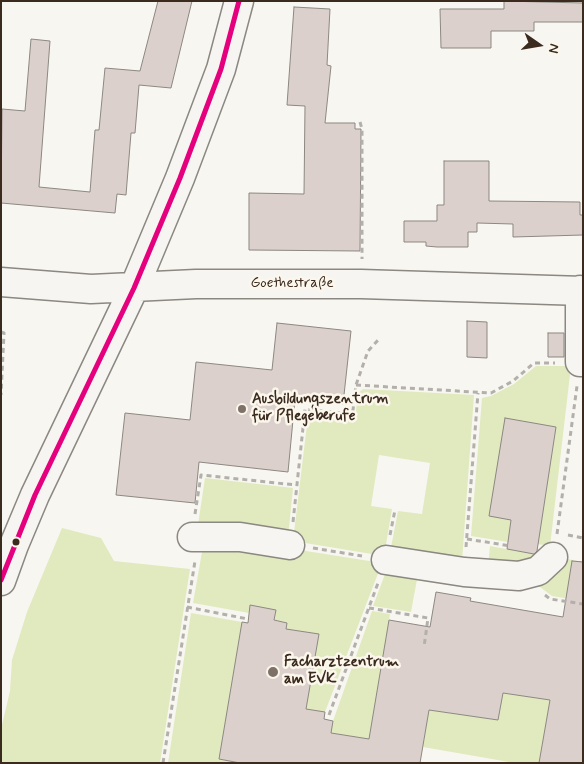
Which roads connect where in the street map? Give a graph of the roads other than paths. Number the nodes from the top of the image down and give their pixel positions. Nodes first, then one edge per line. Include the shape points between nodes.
1 (239, 1) edge
2 (1, 282) edge
3 (134, 288) junction
4 (581, 290) edge
5 (581, 362) edge
6 (192, 537) road end
7 (561, 542) edge
8 (290, 545) road end
9 (384, 567) road end
10 (1, 581) edge

1 - 3 street via 217,78
2 - 3 street, Goethestraße via 91,289
3 - 4 street, Goethestraße via 196,284 361,284
3 - 10 street via 36,495
4 - 5 street
6 - 8 street via 240,537
7 - 9 street via 538,571 519,576

